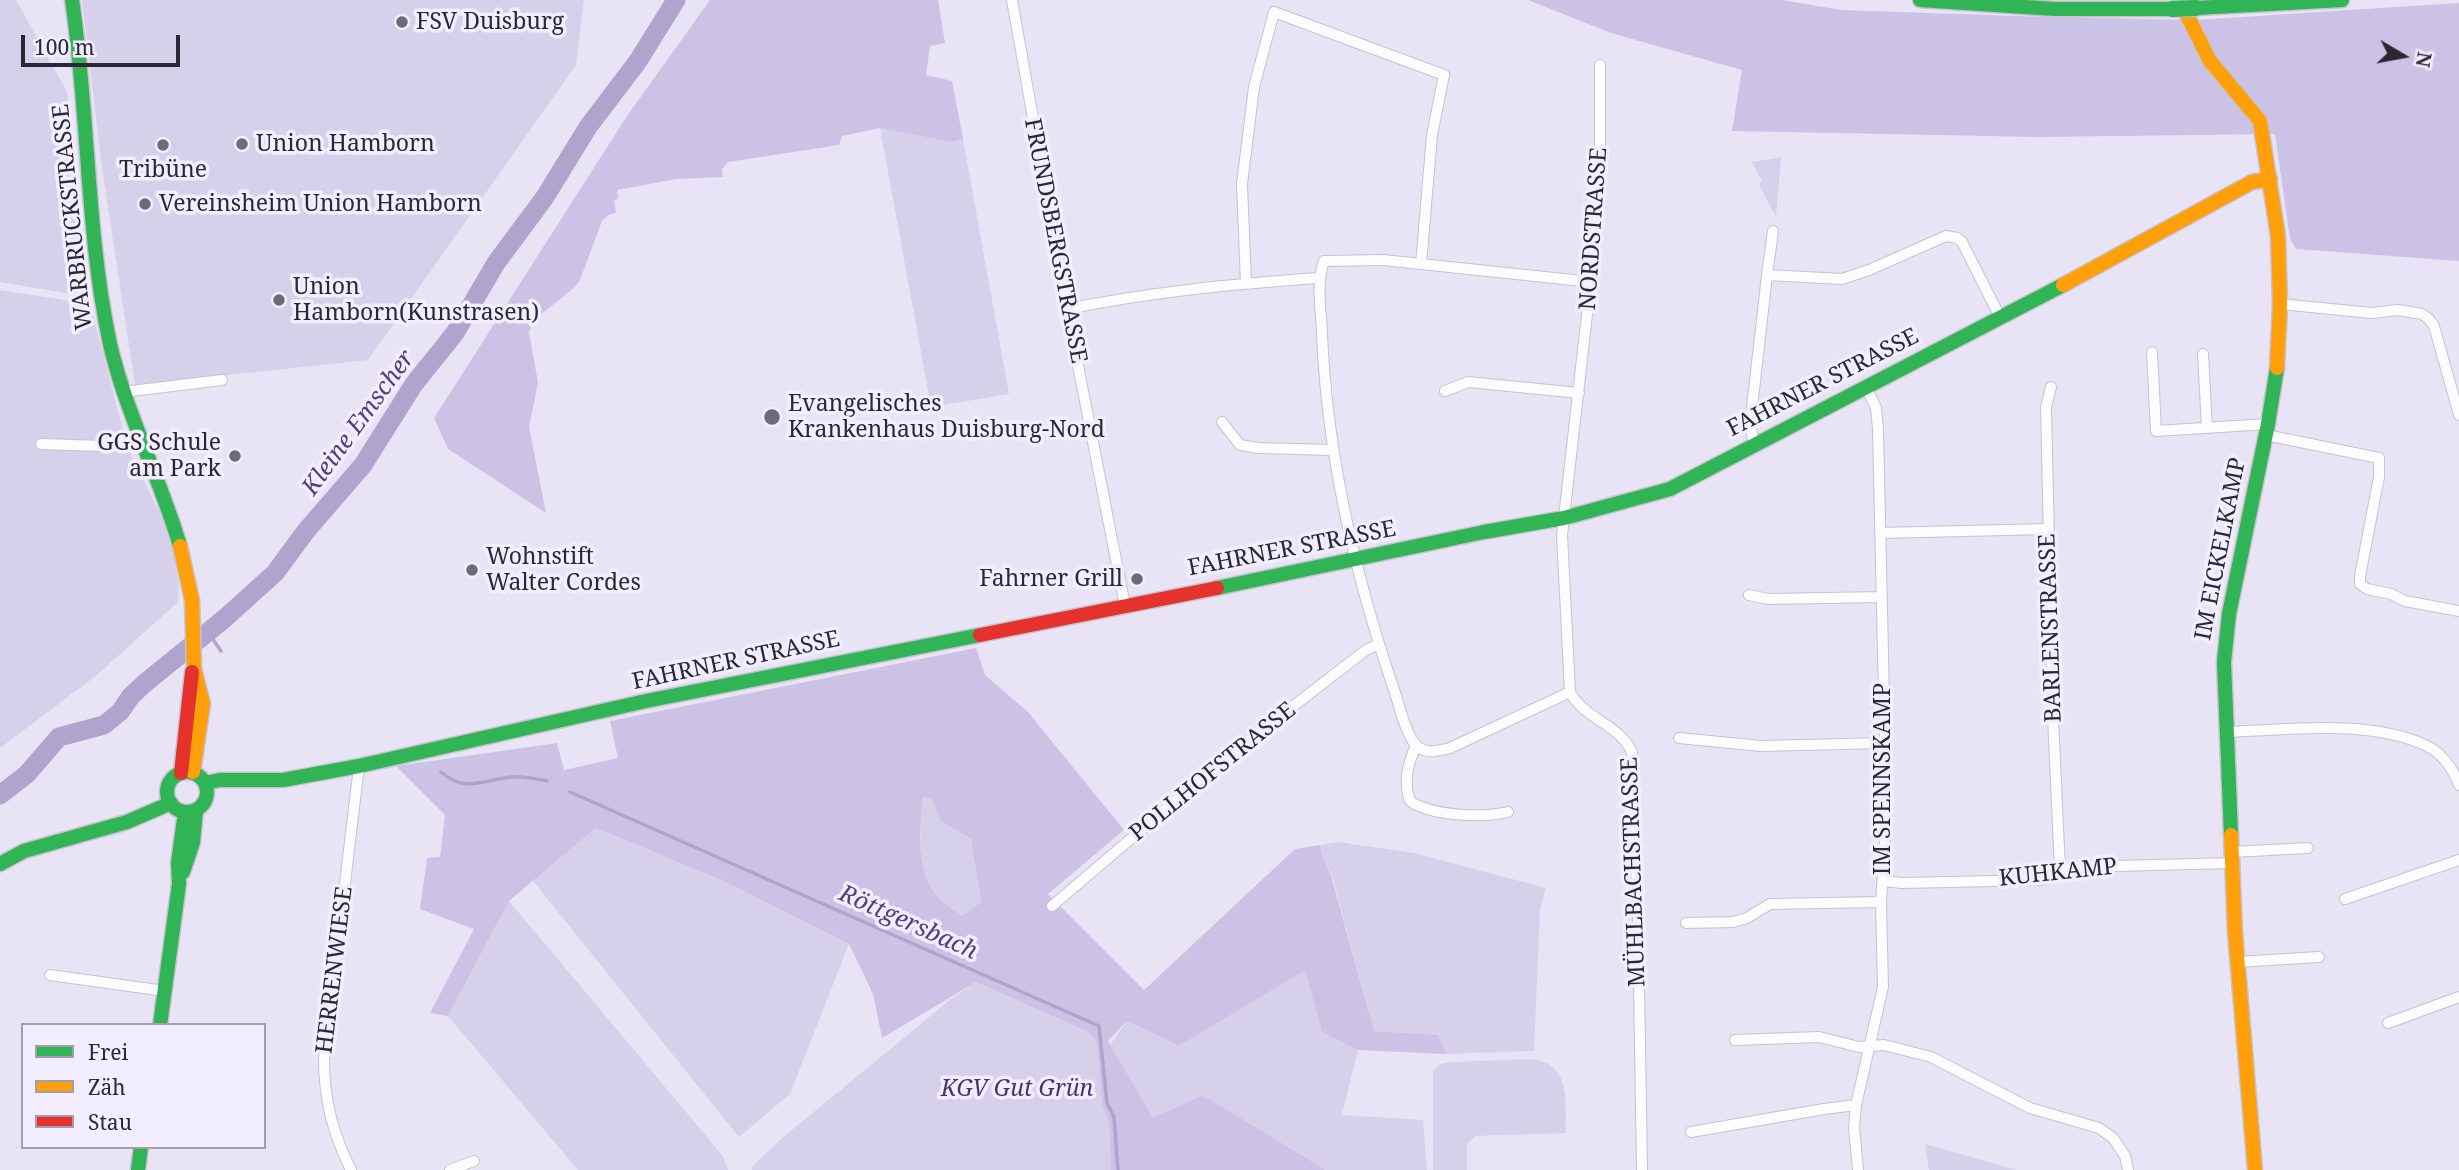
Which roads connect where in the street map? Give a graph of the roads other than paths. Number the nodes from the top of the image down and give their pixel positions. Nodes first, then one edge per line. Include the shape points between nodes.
1 (72, 0) edge
2 (1012, 0) edge
3 (1920, 0) edge
4 (2342, 0) edge
5 (2176, 4) edge
6 (1600, 65) dead end
7 (2270, 179) junction
8 (1773, 231) dead end
9 (1421, 264) junction
10 (1768, 275) junction
11 (1318, 278) junction
12 (1592, 282) junction
13 (1246, 283) junction
14 (2280, 304) junction
15 (1067, 309) junction
16 (2000, 317) junction
17 (2152, 352) dead end
18 (2203, 354) dead end
19 (222, 380) dead end
20 (1866, 387) junction
21 (2051, 387) dead end
22 (1445, 391) dead end
23 (123, 392) junction
24 (1579, 393) junction
25 (2459, 415) edge
26 (1222, 422) dead end
27 (2207, 428) junction
28 (2267, 429) junction
29 (137, 435) junction
30 (41, 444) dead end
31 (1754, 444) junction
32 (1332, 450) junction
33 (1564, 518) junction
34 (2048, 528) junction
35 (1880, 533) junction
36 (1355, 560) junction
37 (1749, 595) dead end
38 (1882, 597) junction
39 (1125, 606) junction
40 (2459, 611) edge
41 (1379, 644) junction
42 (1570, 692) junction
43 (2227, 732) junction
44 (1679, 738) dead end
45 (1885, 743) junction
46 (1416, 745) junction
47 (2454, 765) edge
48 (359, 766) junction
49 (196, 780) junction
50 (2459, 785) edge
51 (180, 804) junction
52 (1508, 812) dead end
53 (2308, 848) dead end
54 (2232, 857) junction
55 (2459, 860) edge
56 (0, 864) edge
57 (2060, 869) junction
58 (1883, 881) junction
59 (2345, 899) dead end
60 (1881, 902) junction
61 (1052, 906) dead end
62 (1686, 923) dead end
63 (2319, 957) dead end
64 (2238, 962) junction
65 (50, 975) dead end
66 (165, 990) junction
67 (2459, 997) edge
68 (160, 1023) edge
69 (2388, 1023) dead end
70 (1735, 1040) dead end
71 (1870, 1045) junction
72 (1856, 1105) junction
73 (1691, 1132) dead end
74 (141, 1149) edge
75 (474, 1161) dead end
76 (138, 1170) edge
77 (351, 1170) edge
78 (450, 1170) edge
79 (1642, 1170) edge
80 (1858, 1170) edge
81 (2128, 1170) edge
82 (2255, 1170) edge

1 - 23 main road, WARBRUCKSTRASSE via 102,302
2 - 15 street, FRUNDSBERGSTRASSE
3 - 5 main road via 2055,9
4 - 5 main road, bridge via 2196,8
5 - 7 main road, IM EICKELKAMP via 2210,62 2256,114
6 - 12 street, NORDSTRASSE via 1600,200
7 - 14 main road, IM EICKELKAMP
7 - 16 main road, FAHRNER STRASSE via 2252,182
8 - 10 street
9 - 11 street via 1324,261
9 - 12 street
9 - 13 street via 1432,135 1444,75 1274,12 1254,87 1242,184
10 - 16 street via 1842,279 1952,236 1962,242
10 - 31 street via 1750,425
11 - 13 street
11 - 32 street
12 - 24 street, NORDSTRASSE
13 - 15 street
14 - 25 street via 2421,314 2434,326
14 - 28 main road, IM EICKELKAMP
15 - 39 street, FRUNDSBERGSTRASSE
16 - 20 main road, FAHRNER STRASSE
17 - 27 street, IM EICKELKAMP via 2156,431
18 - 27 street, IM EICKELKAMP
19 - 23 street
20 - 31 main road, FAHRNER STRASSE
20 - 35 street, IM SPENNSKAMP via 1876,408
21 - 34 street, BARLENSTRASSE via 2046,407
22 - 24 street via 1468,382
23 - 29 main road, WARBRUCKSTRASSE
24 - 33 street, NORDSTRASSE
26 - 32 street via 1240,445
27 - 28 street, IM EICKELKAMP
28 - 40 street via 2379,458 2360,584 2405,601
28 - 43 main road, IM EICKELKAMP via 2225,638
29 - 30 street via 103,446
29 - 49 main road, WARBRUCKSTRASSE via 185,561 193,623 194,667 189,685
31 - 33 main road, FAHRNER STRASSE via 1670,489
32 - 36 street
33 - 36 main road, FAHRNER STRASSE
33 - 42 street
34 - 35 street
34 - 57 street, BARLENSTRASSE
35 - 38 street, IM SPENNSKAMP
36 - 39 main road, FAHRNER STRASSE
36 - 41 street
37 - 38 street via 1768,599
38 - 45 street, IM SPENNSKAMP
39 - 48 main road, FAHRNER STRASSE via 646,701
41 - 46 street
41 - 61 street, POLLHOFSTRASSE via 1232,754
42 - 46 street via 1450,748 1429,751
42 - 79 street, MÜHLBACHSTRASSE via 1581,707 1621,734 1632,752
43 - 47 street via 2350,729 2382,733 2425,745
43 - 54 main road, IM EICKELKAMP
44 - 45 street via 1761,747
45 - 58 street, IM SPENNSKAMP
46 - 52 street via 1406,778 1410,800 1419,807 1480,816
47 - 50 street
48 - 49 main road, FAHRNER STRASSE via 283,780
48 - 77 street, HERRENWIESE via 324,1059 330,1119
49 - 51 main road via 202,805
49 - 51 main road via 172,778
51 - 56 main road via 152,800 127,822 24,851
51 - 66 main road via 179,884
53 - 54 street
54 - 57 street, KUHKAMP
54 - 64 main road, IM EICKELKAMP
55 - 59 street
57 - 58 street, KUHKAMP via 2042,880
58 - 60 street, IM SPENNSKAMP
60 - 62 street via 1770,904 1733,922
60 - 71 street, IM SPENNSKAMP via 1883,987
63 - 64 street
64 - 82 main road, IM EICKELKAMP
65 - 66 street
66 - 68 main road
67 - 69 street
70 - 71 street via 1819,1037 1858,1047
71 - 72 street, IM SPENNSKAMP
71 - 81 street via 1931,1057 2030,1108 2099,1128 2113,1138
72 - 73 street
72 - 80 street, IM SPENNSKAMP
74 - 76 main road
75 - 78 street

